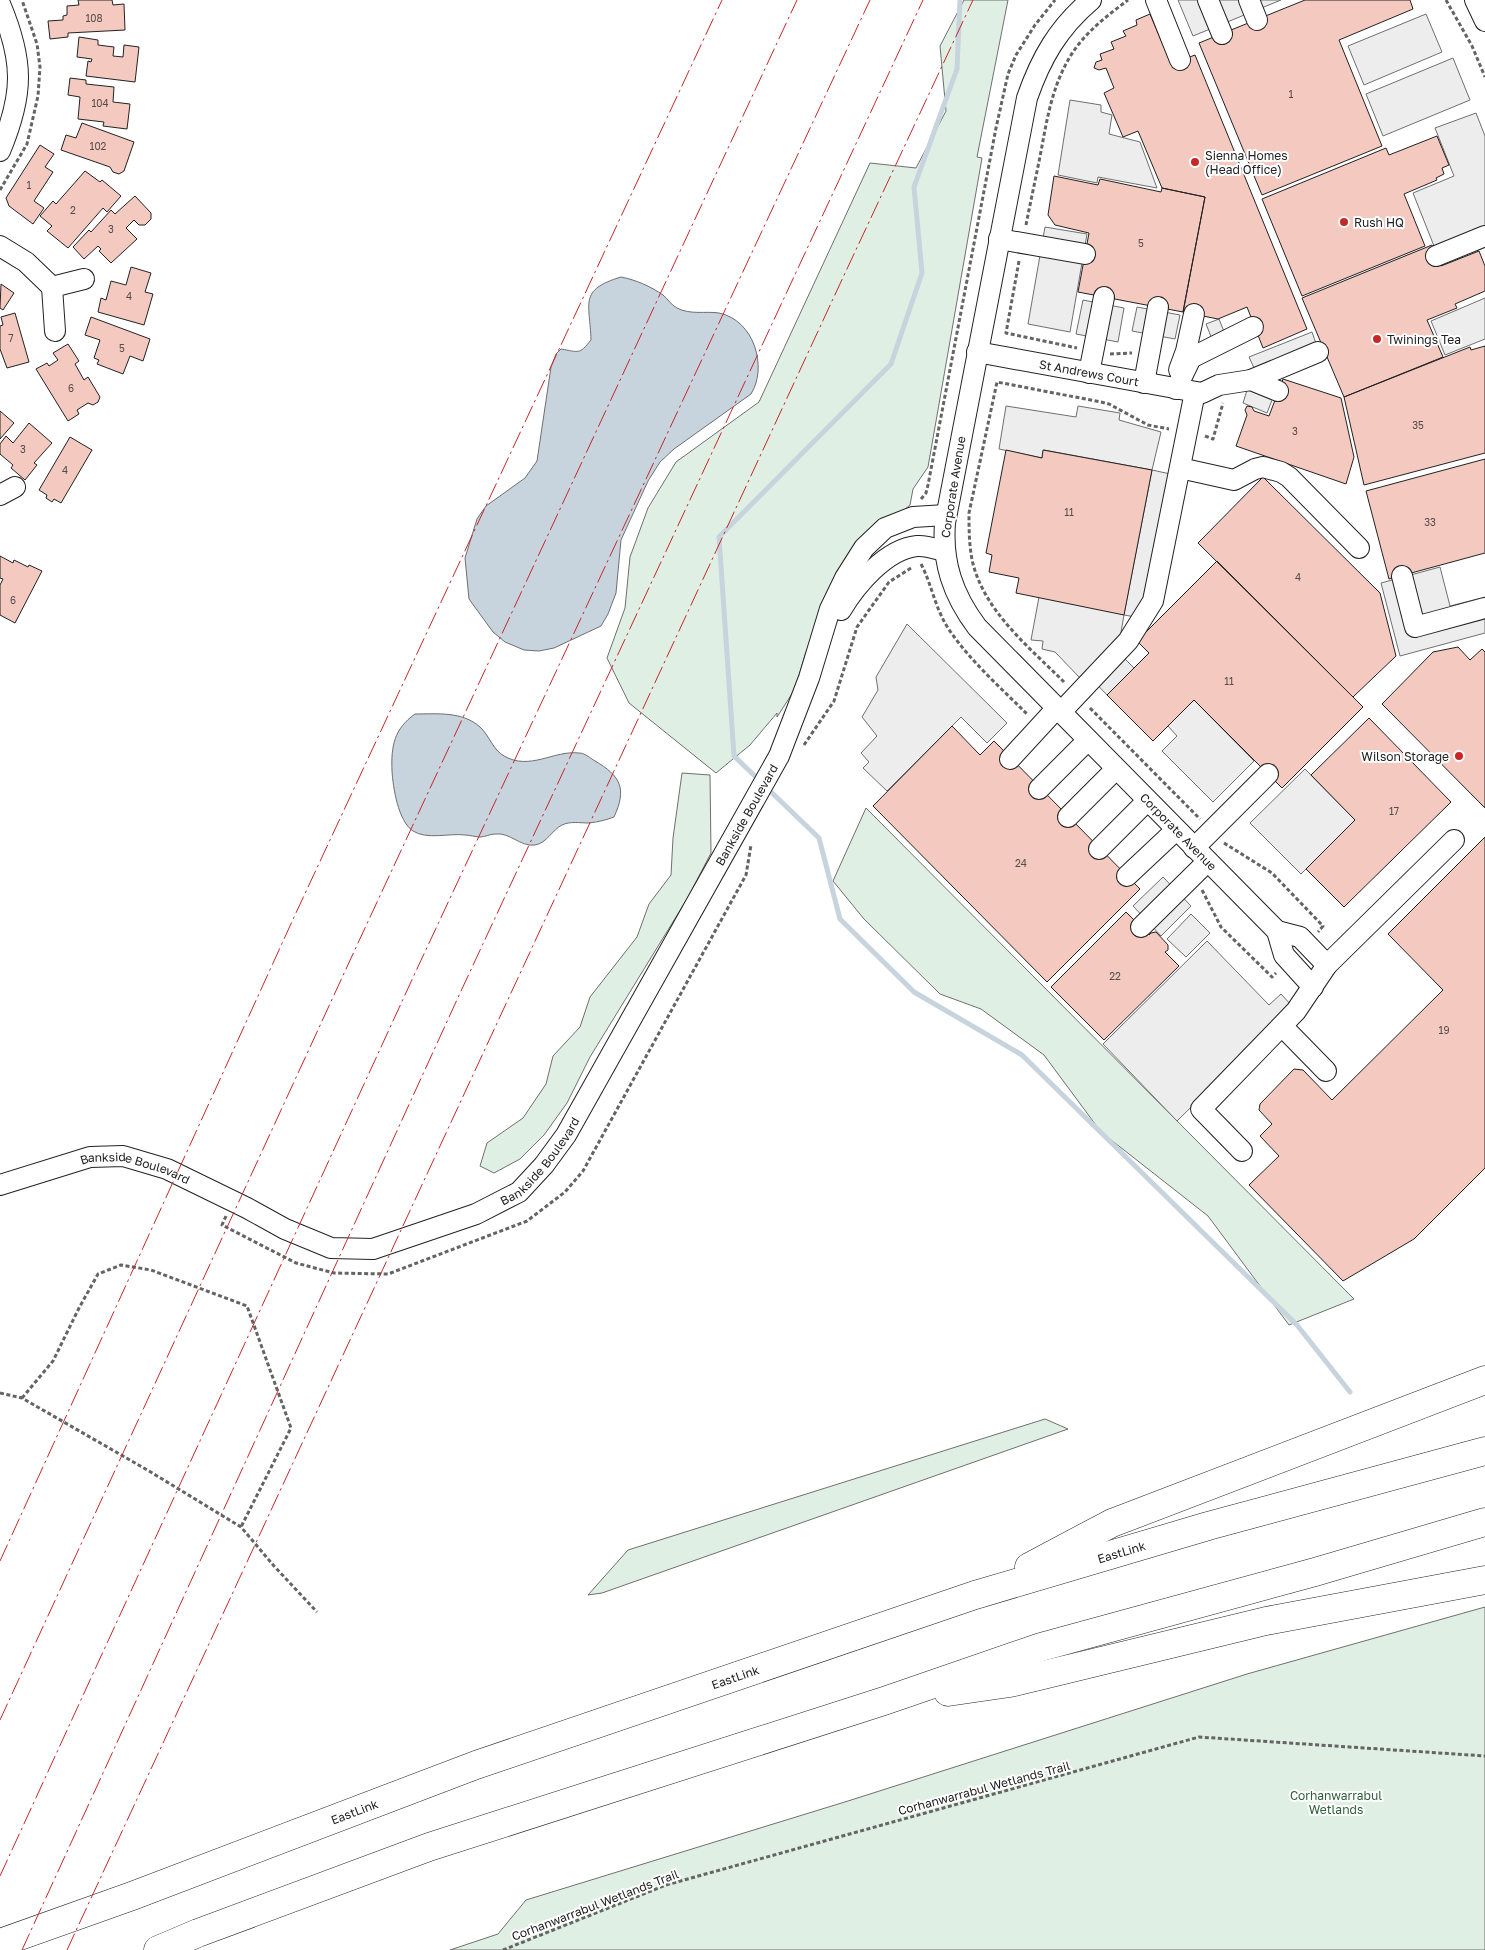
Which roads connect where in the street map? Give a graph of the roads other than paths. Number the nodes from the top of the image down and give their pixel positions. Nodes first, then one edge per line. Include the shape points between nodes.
1 (1091, 0) edge
2 (1156, 0) edge
3 (1208, 0) edge
4 (1249, 0) edge
5 (1475, 0) edge
6 (0, 4) edge
7 (1257, 20) dead end
8 (1485, 21) edge
9 (1222, 34) dead end
10 (1180, 60) dead end
11 (0, 151) edge
12 (1485, 236) edge
13 (999, 239) junction
14 (0, 246) edge
15 (1085, 254) dead end
16 (1436, 256) dead end
17 (84, 279) dead end
18 (52, 286) junction
19 (1104, 297) dead end
20 (1158, 307) dead end
21 (1194, 314) dead end
22 (1252, 327) dead end
23 (55, 331) dead end
24 (977, 352) junction
25 (1318, 352) dead end
26 (1089, 373) junction
27 (1251, 380) junction
28 (1144, 382) junction
29 (1186, 390) junction
30 (1278, 391) dead end
31 (1180, 468) junction
32 (946, 515) junction
33 (1359, 548) dead end
34 (944, 551) junction
35 (1402, 576) dead end
36 (1485, 608) edge
37 (820, 643) junction
38 (1058, 711) junction
39 (1088, 740) junction
40 (1010, 759) dead end
41 (1116, 769) junction
42 (1268, 774) dead end
43 (1039, 789) dead end
44 (1147, 801) junction
45 (1068, 817) dead end
46 (1176, 830) junction
47 (1454, 840) dead end
48 (1099, 849) dead end
49 (1201, 855) junction
50 (1127, 876) dead end
51 (1141, 926) dead end
52 (1276, 931) junction
53 (1327, 965) junction
54 (1313, 987) junction
55 (1282, 1026) junction
56 (1326, 1071) dead end
57 (1242, 1152) dead end
58 (0, 1185) edge
59 (1485, 1380) edge
60 (1485, 1451) edge
61 (1485, 1522) edge
62 (1485, 1580) edge
63 (975, 1595) junction
64 (884, 1702) junction
65 (0, 1943) edge
66 (158, 1950) edge

1 - 13 street, Corporate Avenue via 1065,26 1037,70 1027,98
2 - 10 street
3 - 9 street
4 - 7 street
5 - 8 street
6 - 11 street via 16,50 19,72 15,109
12 - 16 street
13 - 15 street
13 - 24 street, Corporate Avenue
14 - 18 street via 26,262
17 - 18 street
18 - 23 street
19 - 26 street
20 - 28 street
21 - 29 street via 1186,351
22 - 29 street via 1191,358
24 - 26 street, St Andrews Court
24 - 32 street, Corporate Avenue
25 - 27 street
26 - 28 street, St Andrews Court
27 - 29 street
27 - 30 street
28 - 29 street, St Andrews Court
29 - 31 street
31 - 33 street via 1234,480 1259,467 1282,472
31 - 38 street via 1153,601 1128,641
32 - 34 street, Corporate Avenue
32 - 37 street, Bankside Boulevard via 913,517 885,528 864,548 830,610
34 - 37 street, Bankside Boulevard via 916,546 904,549 879,564 852,592
34 - 38 street, Corporate Avenue via 952,585 971,619
35 - 36 street via 1415,627
37 - 58 street, Bankside Boulevard via 779,756 746,831 566,1134 519,1192 476,1214 373,1249 331,1248 167,1169 123,1156 90,1156
38 - 39 street, Corporate Avenue
38 - 40 street
39 - 41 street, Corporate Avenue
39 - 43 street
41 - 44 street, Corporate Avenue
41 - 45 street
42 - 49 street
44 - 46 street, Corporate Avenue
44 - 48 street
46 - 49 street, Corporate Avenue
46 - 50 street
47 - 53 street
49 - 51 street
49 - 52 street, Corporate Avenue
52 - 53 street via 1300,937
52 - 54 street via 1284,955
53 - 54 street
54 - 55 street
55 - 56 street
55 - 57 street via 1201,1109
59 - 63 highway via 1112,1523
60 - 63 highway, EastLink via 1208,1526
61 - 64 highway via 1042,1646
62 - 64 highway via 1266,1621 1010,1683
63 - 65 highway, EastLink via 476,1765
64 - 66 highway via 429,1847

